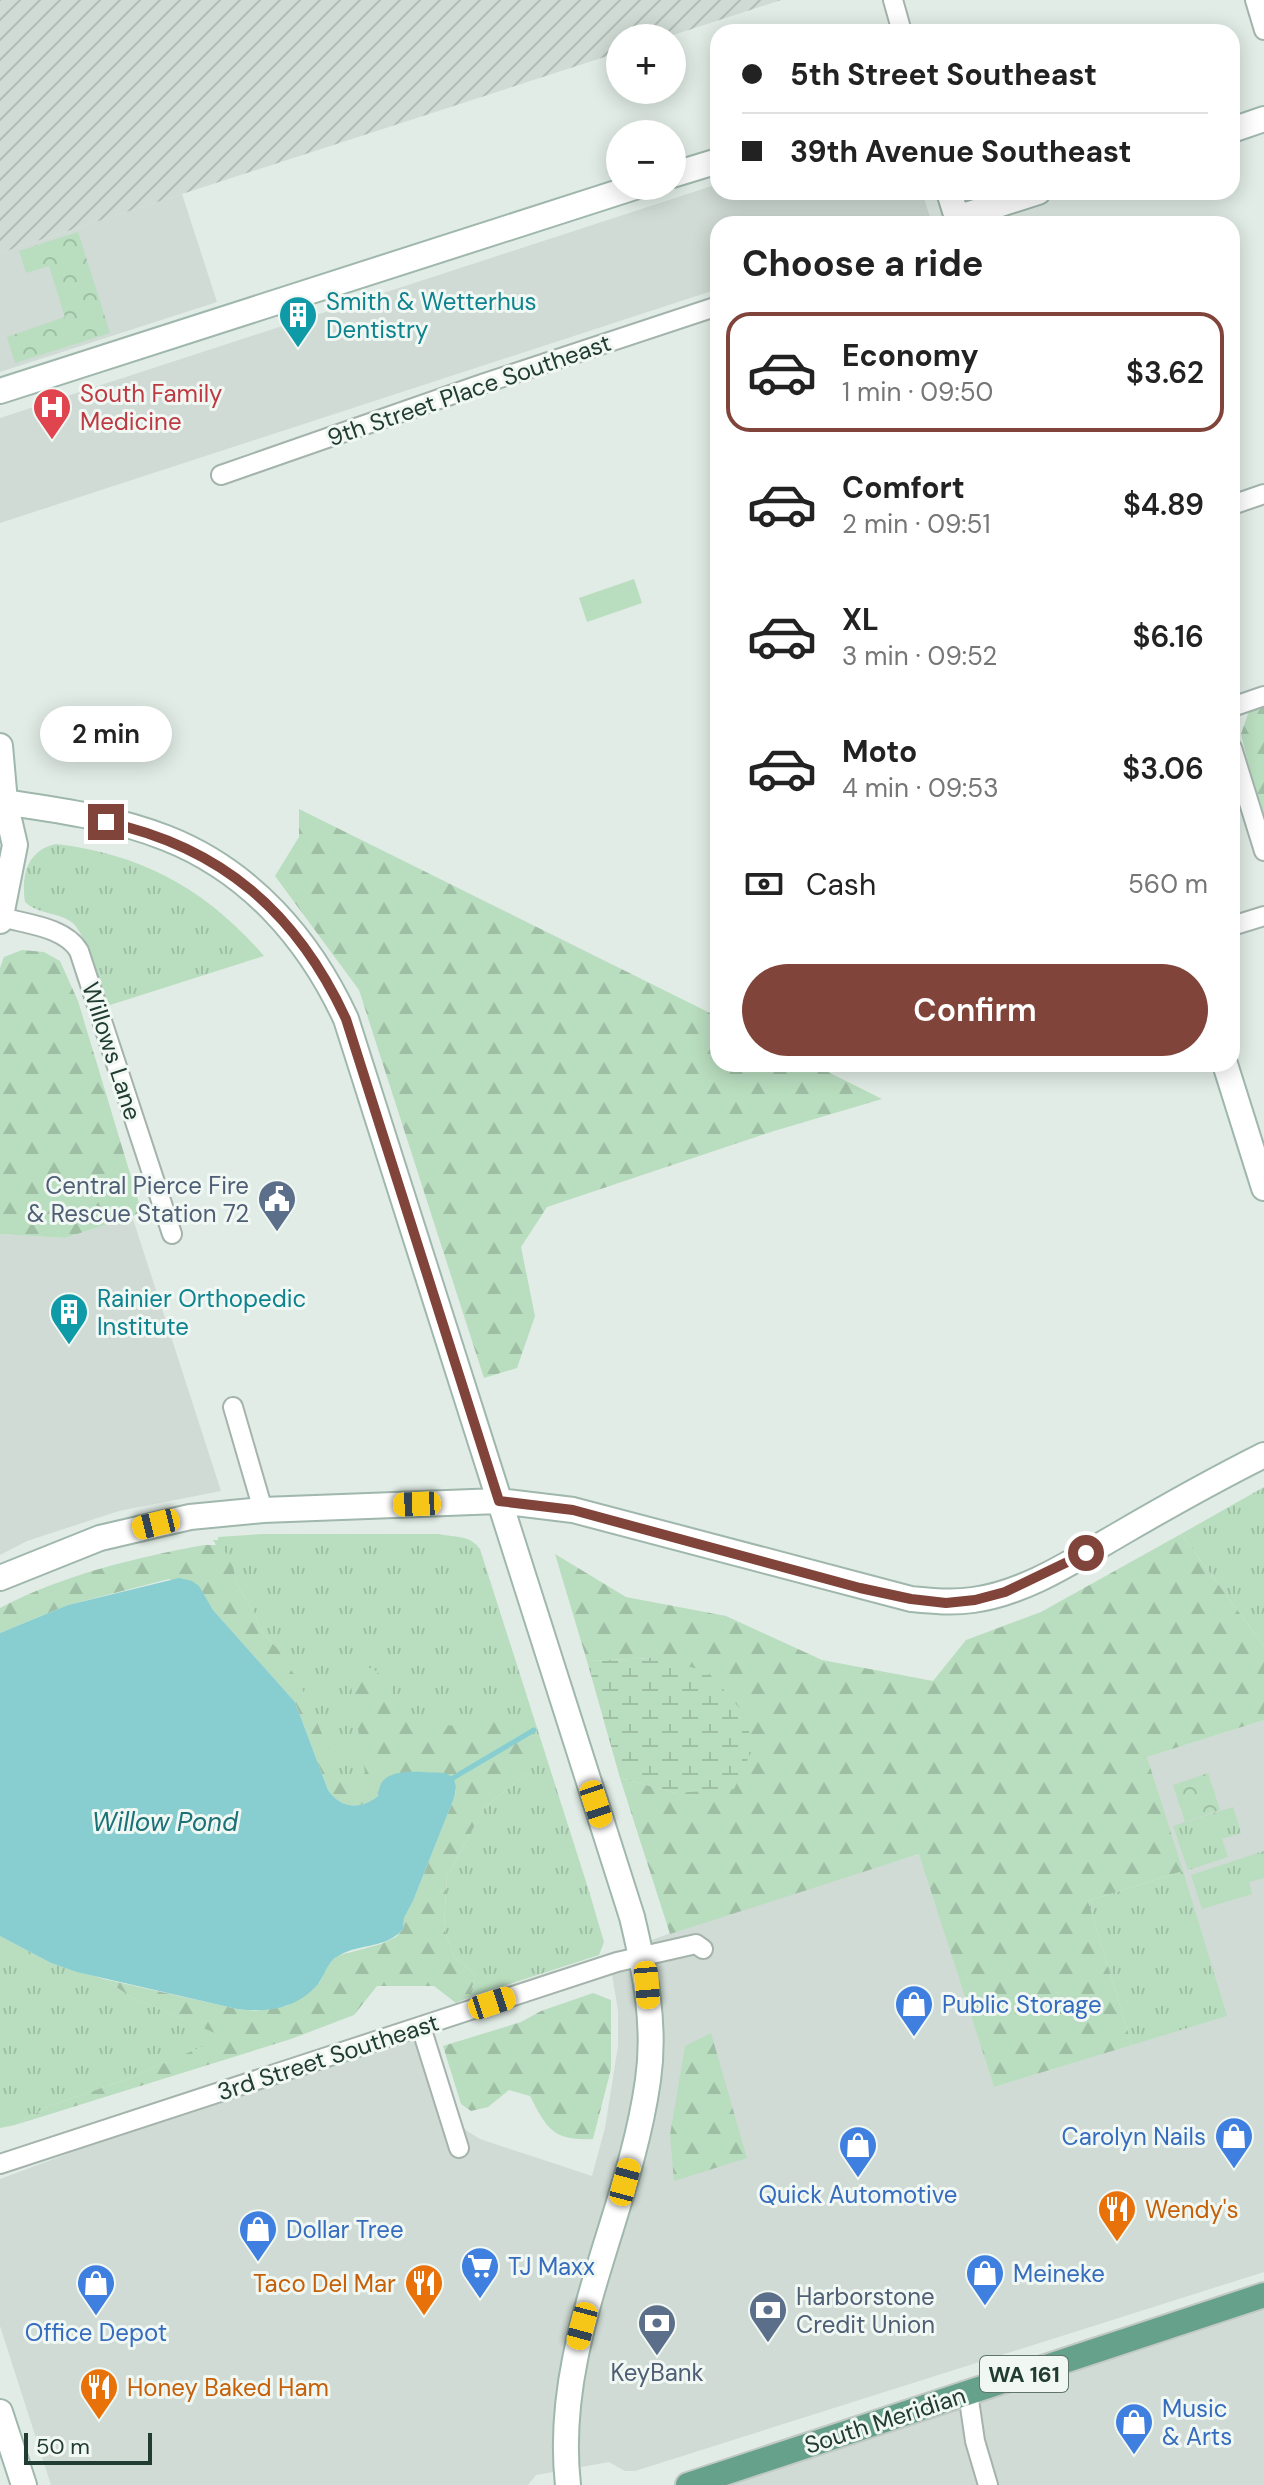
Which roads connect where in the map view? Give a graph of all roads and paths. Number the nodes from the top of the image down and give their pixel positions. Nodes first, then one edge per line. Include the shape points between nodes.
1 (893, 0) edge
2 (1255, 0) edge
3 (900, 24) edge
4 (1264, 30) edge
5 (1264, 119) edge
6 (1240, 127) edge
7 (710, 163) edge
8 (686, 171) edge
9 (606, 196) edge
10 (1016, 200) edge
11 (973, 216) edge
12 (710, 309) edge
13 (0, 391) edge
14 (221, 475) dead end
15 (1264, 494) edge
16 (1240, 502) edge
17 (1264, 696) edge
18 (1240, 704) edge
19 (0, 746) edge
20 (1240, 774) edge
21 (2, 808) edge
22 (1264, 851) edge
23 (1264, 916) edge
24 (1, 919) edge
25 (1240, 924) edge
26 (1228, 1072) edge
27 (1264, 1188) edge
28 (172, 1234) dead end
29 (233, 1407) dead end
30 (1264, 1455) edge
31 (499, 1501) junction
32 (263, 1510) junction
33 (0, 1578) edge
34 (703, 1949) dead end
35 (641, 1956) junction
36 (421, 2027) junction
37 (459, 2148) dead end
38 (0, 2164) edge
39 (1264, 2295) edge
40 (968, 2393) junction
41 (0, 2412) edge
42 (743, 2467) junction
43 (24, 2485) edge
44 (568, 2485) edge
45 (688, 2485) edge
46 (712, 2485) edge
47 (988, 2485) edge

1 - 3 street
2 - 4 street
5 - 6 street
7 - 8 street
9 - 13 street
10 - 11 street
12 - 14 street, 9th Street Place Southeast
15 - 16 street
17 - 18 street
19 - 21 street
20 - 22 street
21 - 24 street via 15,845
21 - 31 street via 165,837 240,880 305,946 346,1019
23 - 25 street
24 - 28 street, Willows Lane via 56,932 75,943
26 - 27 street
29 - 32 street
30 - 31 street via 1032,1581 975,1600 946,1603 860,1588 573,1510
31 - 32 street
31 - 35 street
32 - 33 street via 190,1517 100,1538
34 - 35 street, 3rd Street Southeast via 696,1944
35 - 36 street, 3rd Street Southeast
35 - 44 street via 650,2015 644,2107 572,2370 566,2427
36 - 37 street
36 - 38 street, 3rd Street Southeast
39 - 40 main road, South Meridian / WA 161
40 - 42 main road, South Meridian / WA 161
40 - 47 street
41 - 43 street
42 - 45 main road, South Meridian / WA 161
42 - 46 main road

